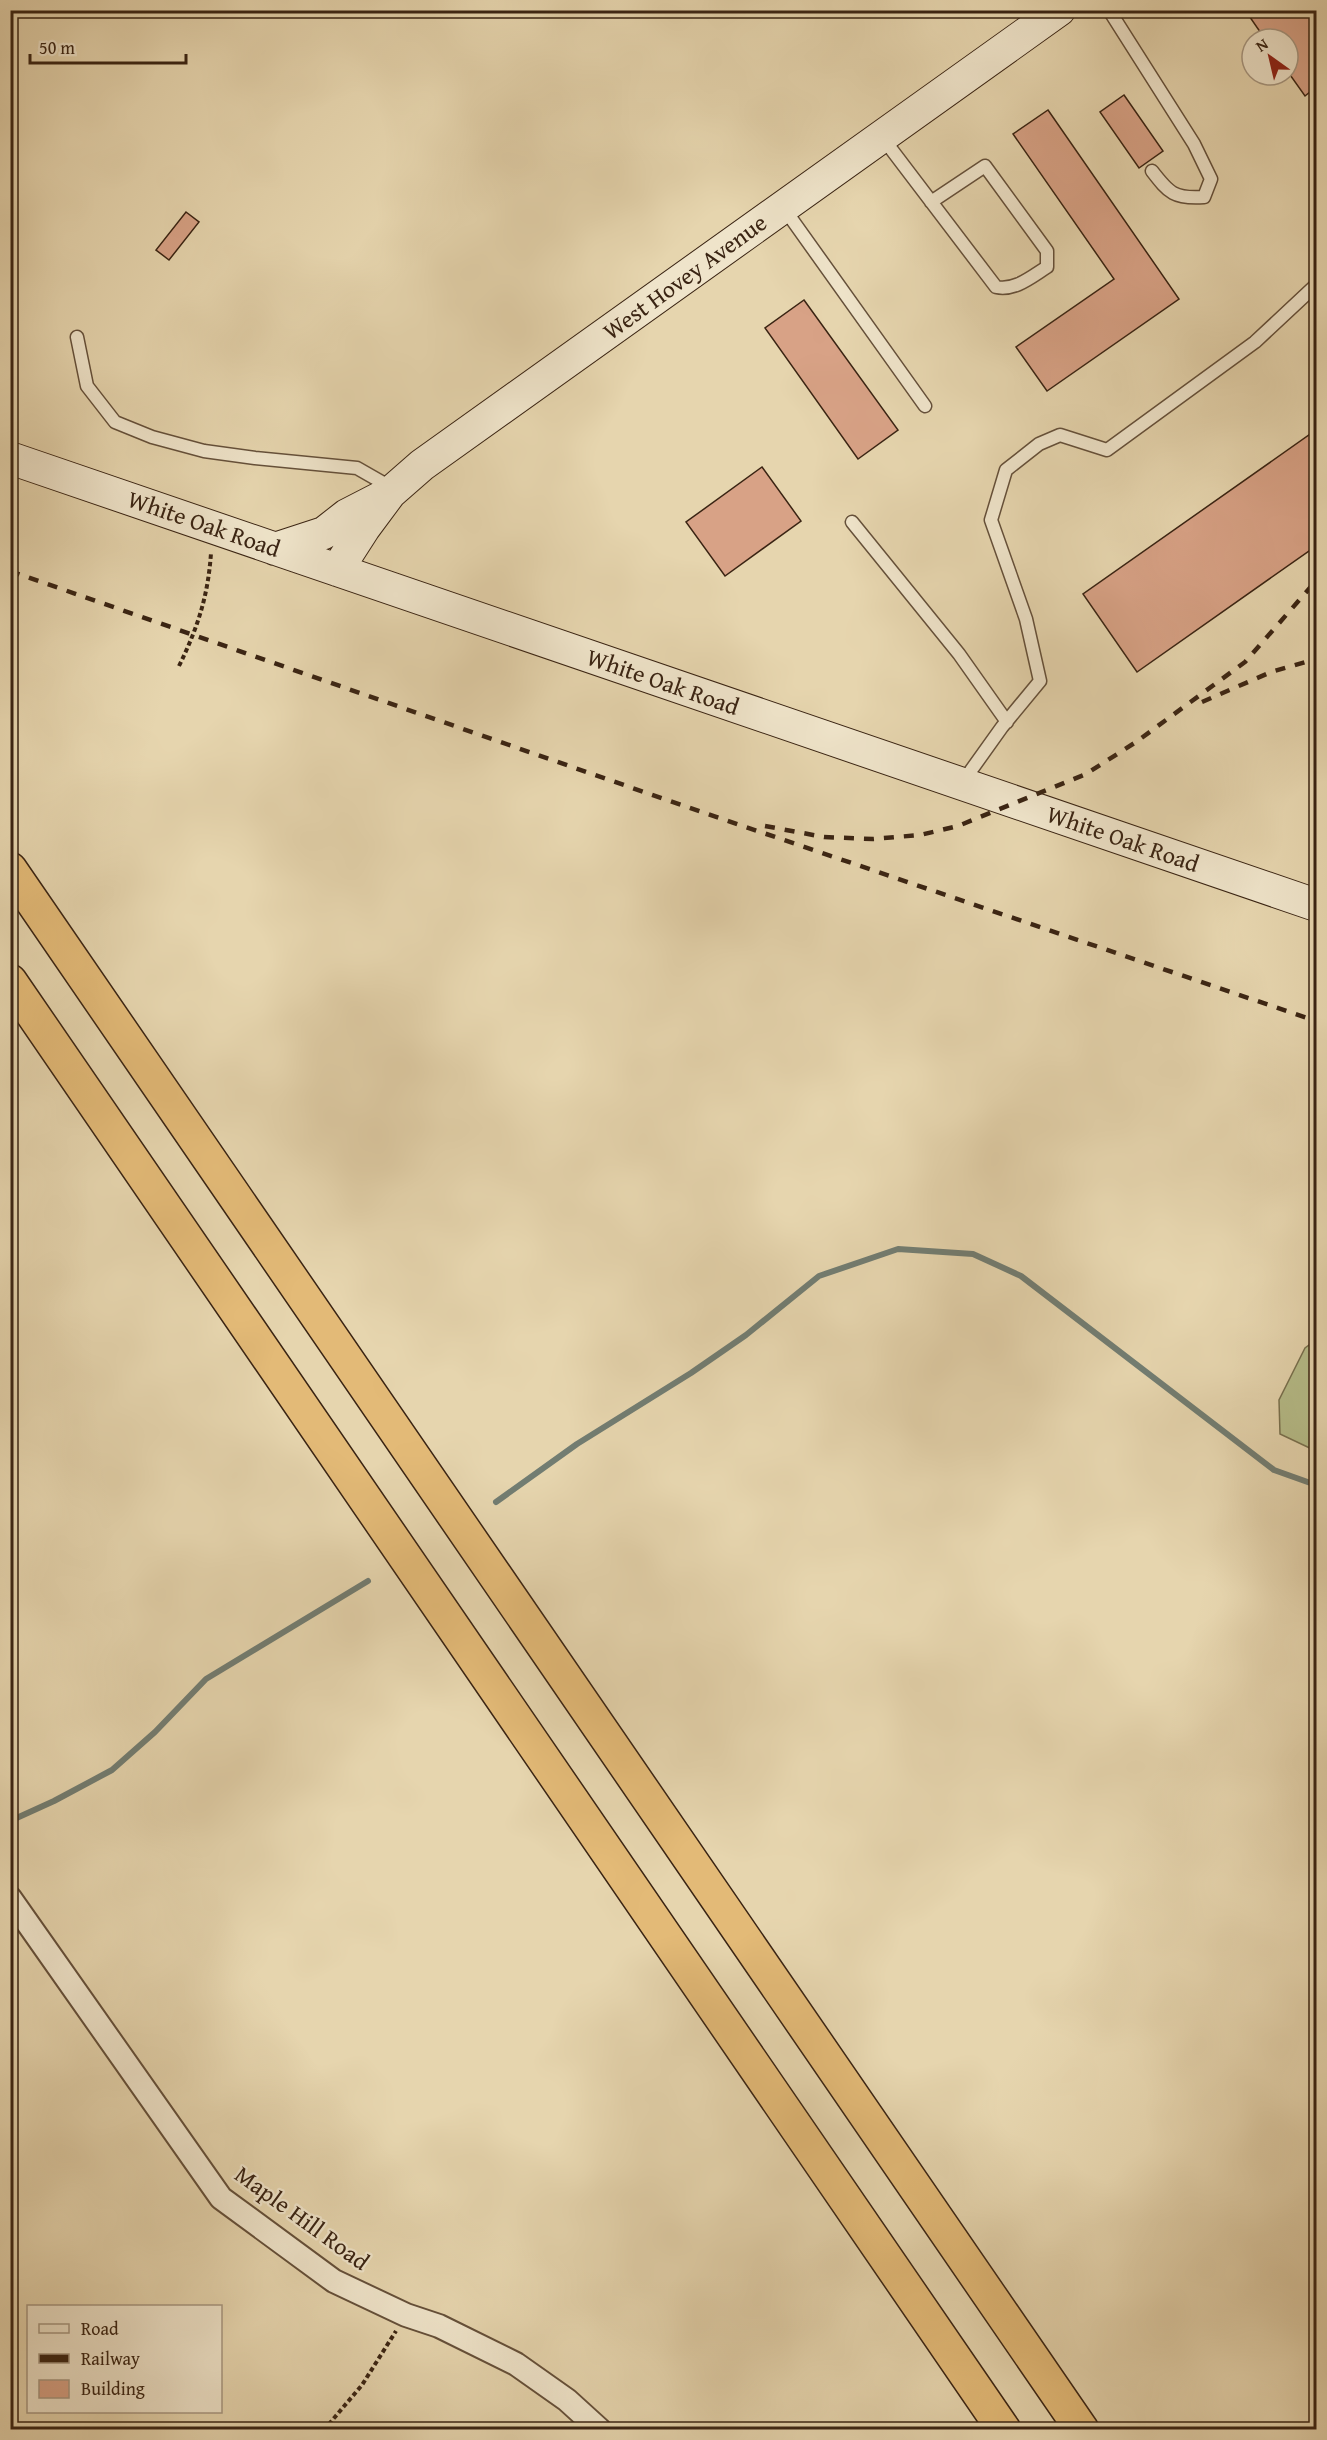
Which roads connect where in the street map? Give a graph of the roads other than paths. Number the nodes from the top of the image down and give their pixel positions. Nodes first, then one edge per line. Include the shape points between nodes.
1 (1059, 10) edge
2 (1109, 10) edge
3 (882, 136) junction
4 (1152, 171) dead end
5 (932, 202) junction
6 (783, 206) junction
7 (1317, 285) edge
8 (77, 337) dead end
9 (925, 406) dead end
10 (10, 458) edge
11 (392, 491) junction
12 (852, 522) dead end
13 (275, 549) junction
14 (337, 570) junction
15 (1007, 722) junction
16 (961, 784) junction
17 (10, 869) edge
18 (1317, 905) edge
19 (10, 981) edge
20 (10, 1898) edge
21 (600, 2430) edge
22 (1004, 2430) edge
23 (1082, 2430) edge

1 - 3 street, West Hovey Avenue
2 - 4 lane via 1194,144 1211,179 1204,197 1192,198 1169,193
3 - 5 lane
3 - 6 street, West Hovey Avenue
5 - 5 lane via 996,287 1005,289 1020,284 1047,267 1047,251 985,166
6 - 9 lane
6 - 11 street, West Hovey Avenue via 422,465
7 - 15 lane via 1255,342 1107,450 1060,435 1039,444 1006,470 991,520 1026,619 1040,681
8 - 11 lane via 87,386 115,422 204,451 357,468
10 - 13 street, White Oak Road
11 - 13 street via 347,515 324,533
11 - 14 street, West Hovey Avenue
12 - 15 lane via 959,654
13 - 14 street, White Oak Road
14 - 16 street, White Oak Road
15 - 16 lane
16 - 18 street, White Oak Road
17 - 23 highway
19 - 22 highway
20 - 21 street, Maple Hill Road via 221,2198 334,2282 439,2326 516,2364 567,2400

